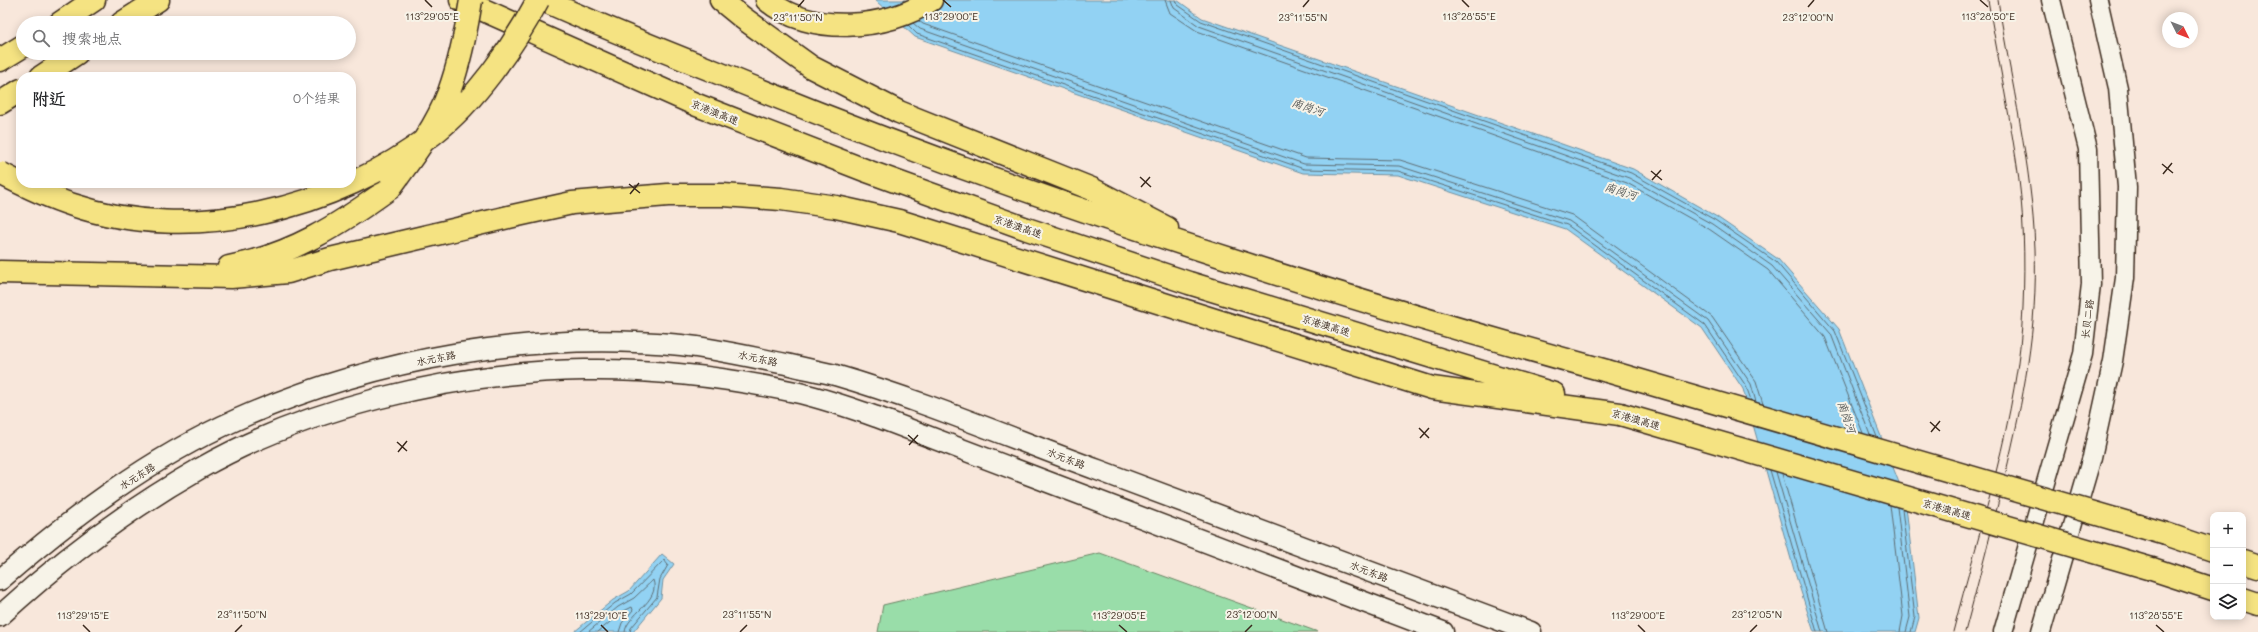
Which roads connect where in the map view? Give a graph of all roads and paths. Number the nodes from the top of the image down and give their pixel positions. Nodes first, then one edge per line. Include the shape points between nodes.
1 (94, 0) edge
2 (158, 0) edge
3 (461, 0) edge
4 (471, 0) edge
5 (538, 0) edge
6 (543, 0) edge
7 (721, 0) edge
8 (767, 0) edge
9 (931, 0) edge
10 (2051, 0) edge
11 (2098, 0) edge
12 (70, 16) edge
13 (133, 16) edge
14 (16, 50) edge
15 (0, 60) edge
16 (66, 60) edge
17 (48, 72) edge
18 (16, 93) edge
19 (0, 103) edge
20 (0, 173) edge
21 (16, 180) edge
22 (356, 181) edge
23 (34, 188) edge
24 (340, 188) edge
25 (1223, 257) junction
26 (0, 272) edge
27 (175, 276) junction
28 (1620, 414) junction
29 (2210, 549) edge
30 (2246, 562) edge
31 (2258, 566) edge
32 (0, 580) edge
33 (2210, 588) edge
34 (2246, 600) edge
35 (2258, 604) edge
36 (0, 616) edge
37 (1443, 632) edge
38 (1531, 632) edge
39 (2003, 632) edge
40 (2040, 632) edge

1 - 12 highway
2 - 13 highway
3 - 28 highway, 京港澳高速 via 697,105 1013,224 1189,283
4 - 27 highway, bridge via 465,41 448,93 422,144 390,188 340,224 278,254 248,264
5 - 22 highway, bridge via 505,54 458,111 433,134
6 - 25 highway via 791,104 929,157 1101,218
7 - 25 highway via 811,67 899,112 1092,189
8 - 9 highway via 796,16 823,23 856,25 894,19
10 - 39 street, 长贝二路 via 2088,149 2091,284 2082,354
11 - 40 street via 2118,88 2127,187 2125,278 2113,361 2092,456
14 - 15 highway
16 - 17 highway
18 - 19 highway
20 - 21 highway, bridge
23 - 24 highway, bridge via 73,205 163,221 241,218 278,210
25 - 29 highway, bridge via 1474,334 2166,534
26 - 27 highway
27 - 28 highway via 231,277 288,272 572,204 668,195 722,195 780,200 836,207 899,221 1432,388
28 - 33 highway, 京港澳高速, bridge via 2152,568
30 - 31 highway
32 - 38 main road, 水元东路 via 55,532 122,484 182,448 236,420 300,395 388,368 467,352 557,343 620,342 736,353 833,375 950,415
34 - 35 highway
36 - 37 main road via 58,566 138,505 200,468 289,427 345,407 464,379 567,369 630,369 744,382 798,392 870,414

